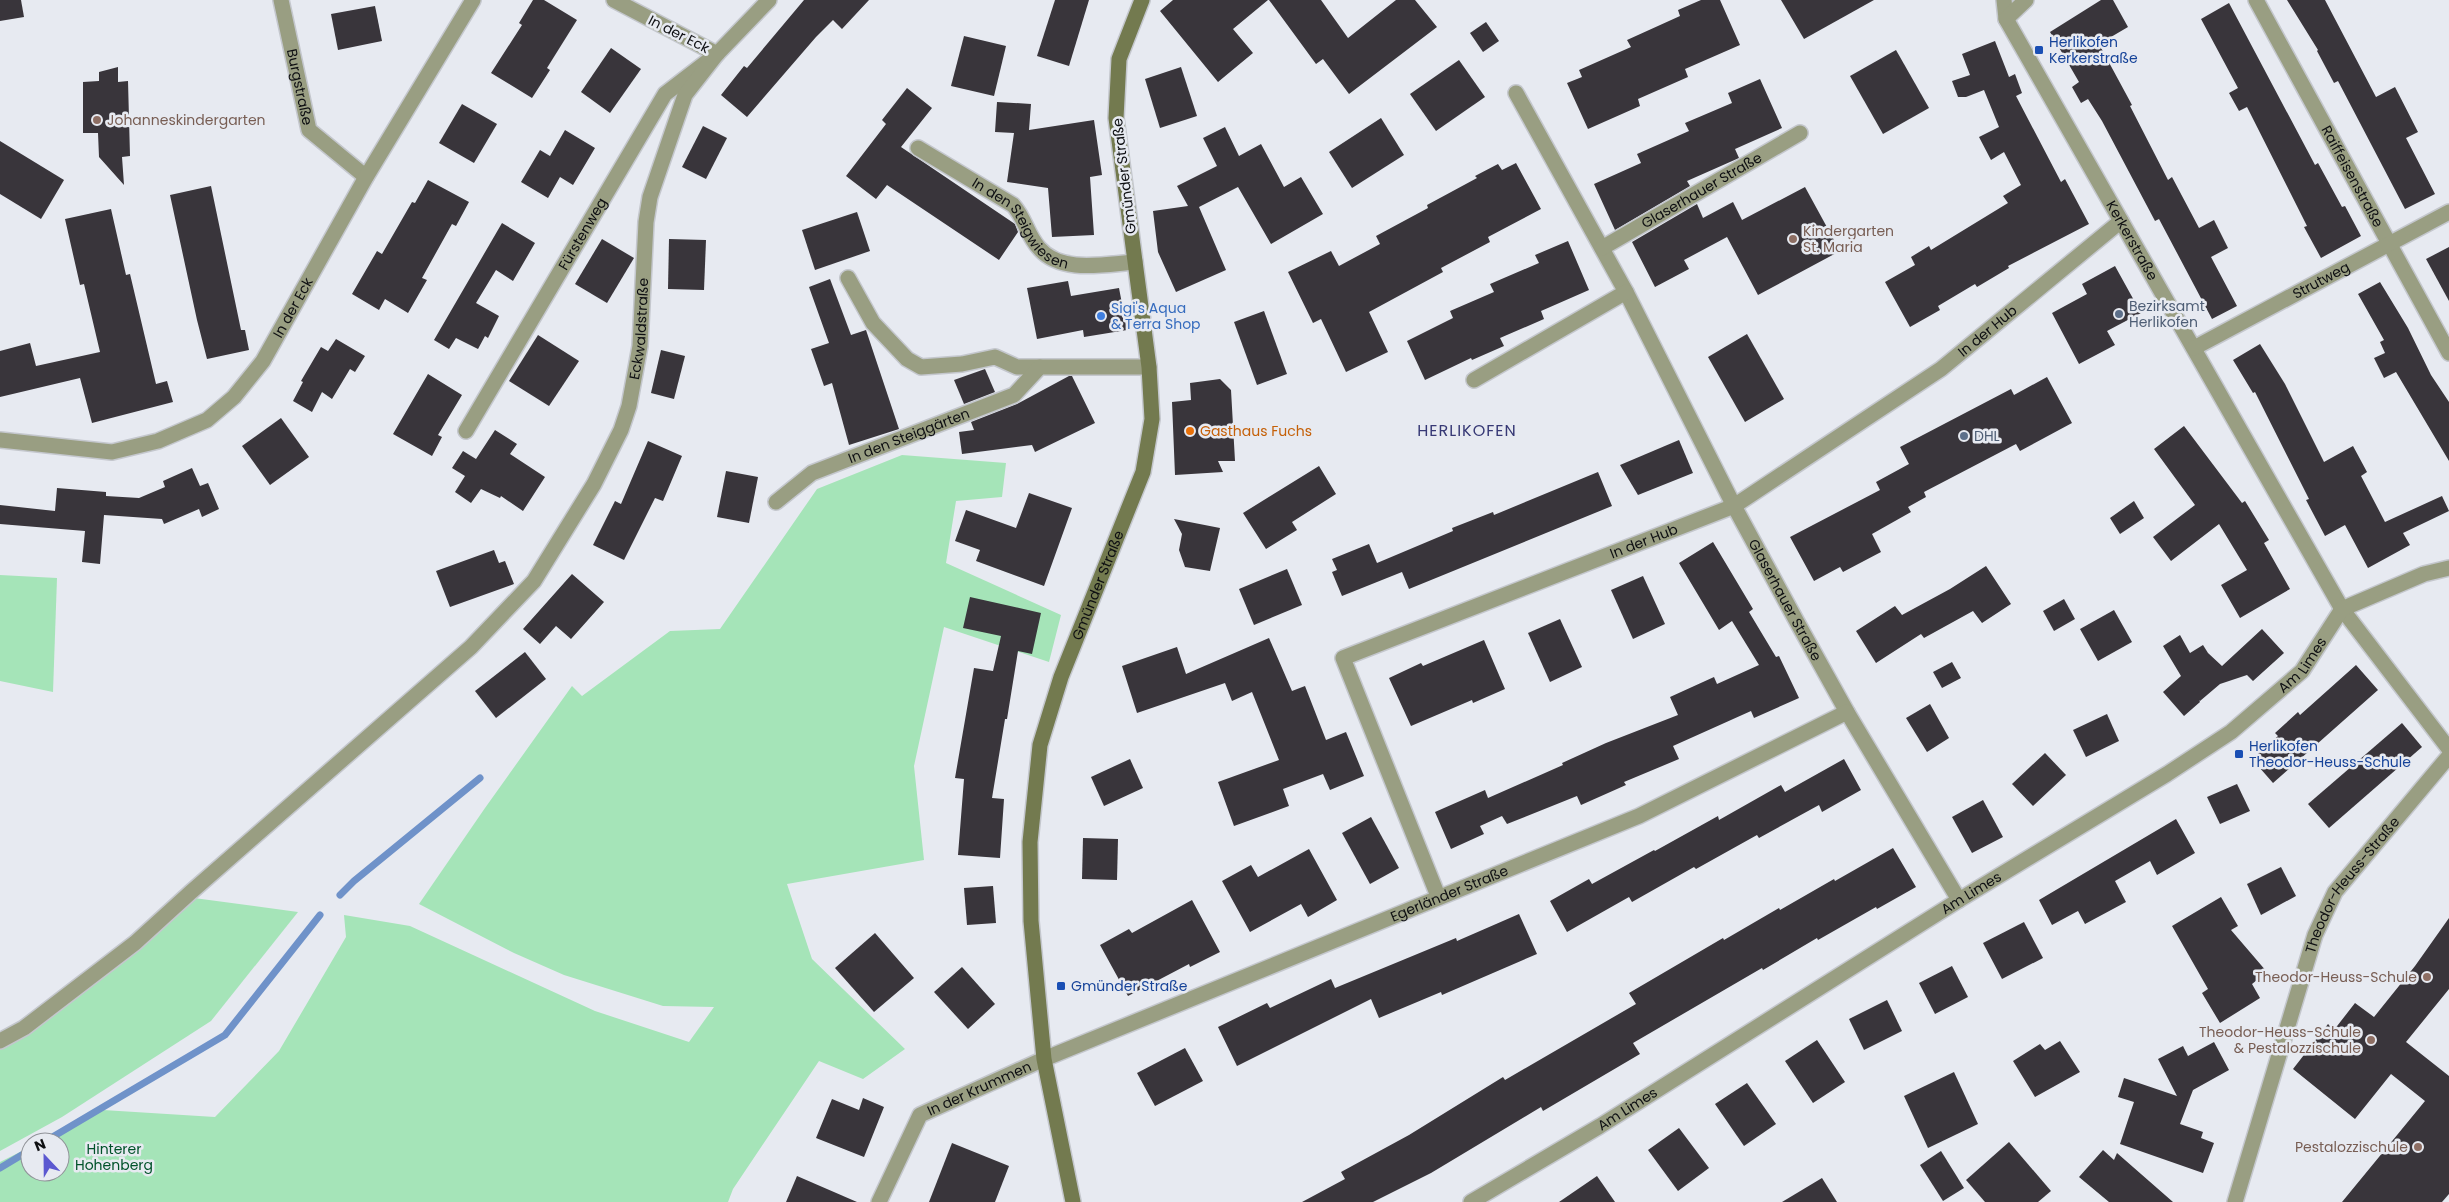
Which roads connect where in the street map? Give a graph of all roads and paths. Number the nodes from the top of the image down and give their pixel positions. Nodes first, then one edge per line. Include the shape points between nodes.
1 (281, 0) edge
2 (473, 0) edge
3 (614, 0) edge
4 (769, 0) edge
5 (1142, 0) edge
6 (2004, 0) edge
7 (2026, 0) edge
8 (2256, 0) edge
9 (2006, 20) junction
10 (717, 54) junction
11 (1516, 93) dead end
12 (1800, 133) dead end
13 (918, 148) dead end
14 (366, 177) junction
15 (2449, 212) edge
16 (2121, 221) junction
17 (2390, 243) junction
18 (1602, 248) junction
19 (1135, 262) junction
20 (848, 278) dead end
21 (1626, 292) junction
22 (2194, 348) junction
23 (2449, 353) edge
24 (1040, 367) junction
25 (1149, 367) junction
26 (1474, 380) dead end
27 (466, 431) dead end
28 (0, 440) edge
29 (776, 502) dead end
30 (1734, 506) junction
31 (2449, 568) edge
32 (2342, 609) junction
33 (1847, 712) junction
34 (2449, 749) edge
35 (2449, 756) edge
36 (1438, 896) junction
37 (1959, 900) junction
38 (0, 1041) edge
39 (1044, 1059) junction
40 (879, 1202) edge
41 (1073, 1202) edge
42 (1471, 1202) edge
43 (2235, 1202) edge

1 - 14 street, Burgstraße via 310,130
2 - 14 street, In der Eck
3 - 10 street, In der Eck
4 - 10 street, Eckwaldstraße
5 - 19 main road, Gmünder Straße via 1119,59 1116,118
6 - 9 street, Kerkerstraße
7 - 9 street
8 - 17 street, Raiffeisenstraße
9 - 16 street, Kerkerstraße
10 - 27 street, Fürstenweg via 665,94
10 - 38 street, Eckwaldstraße via 685,95 650,197 640,346 629,406 621,430 594,484 534,581 471,646 135,943 24,1028
11 - 18 street, Glaserhauer Straße
12 - 18 street, Glaserhauer Straße
13 - 19 street, In den Steigwiesen via 1013,205 1040,249 1061,262 1089,266
14 - 28 street, In der Eck via 263,361 234,397 207,420 158,442 112,452
15 - 17 street, Strutweg
16 - 22 street, Kerkerstraße
16 - 30 street, In der Hub via 1941,369
17 - 22 street, Strutweg
17 - 23 street, Raiffeisenstraße
18 - 21 street, Glaserhauer Straße
19 - 25 main road, Gmünder Straße
20 - 24 street via 873,323 901,354 921,367 962,364 995,357 1018,367
21 - 26 street
21 - 30 street, Glaserhauer Straße
22 - 32 street, Kerkerstraße
24 - 25 street
24 - 29 street, In den Steiggärten via 1014,395 812,472
25 - 39 main road, Gmünder Straße via 1152,419 1143,472 1061,677 1040,745 1030,842 1031,921
30 - 33 street, Glaserhauer Straße
30 - 36 street, In der Hub via 1344,658
31 - 32 street via 2424,574
32 - 34 street
32 - 37 street, Am Limes via 2302,671 2232,732
33 - 36 street, Egerländer Straße via 1639,816
33 - 37 street, Glaserhauer Straße
35 - 43 street, Theodor-Heuss-Straße via 2335,892 2315,935
36 - 39 street, Egerländer Straße
37 - 42 street, Am Limes via 1600,1126
39 - 40 street, In der Krummen via 920,1115
39 - 41 main road, Gmünder Straße

